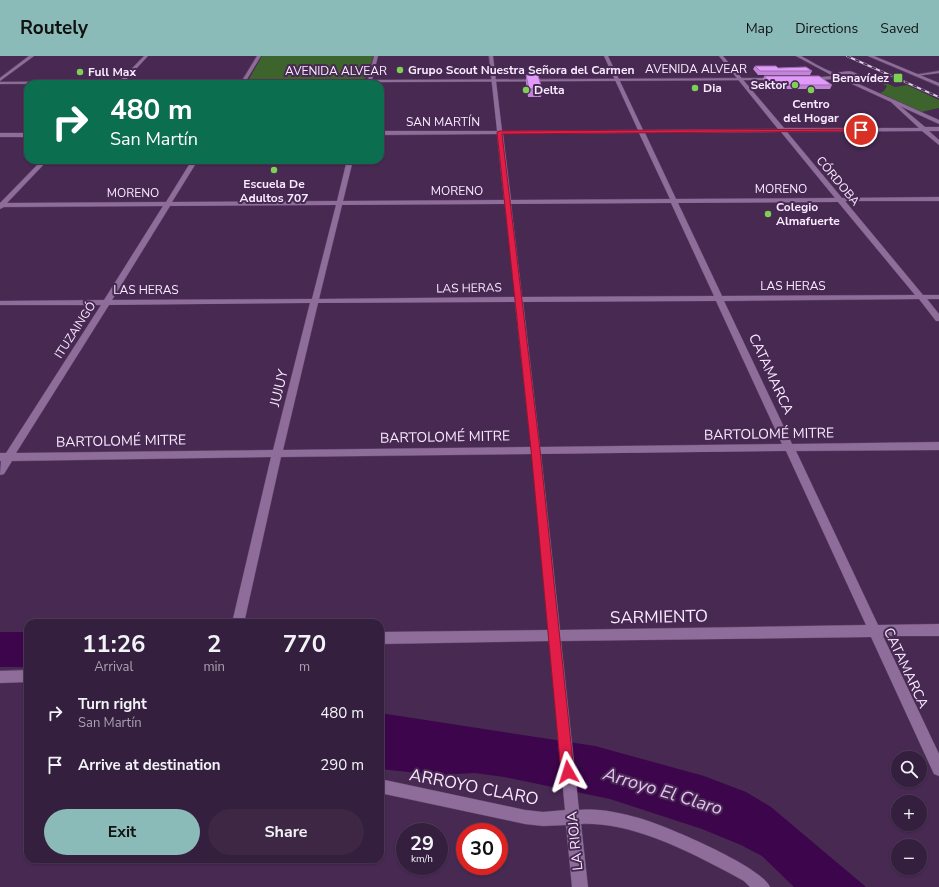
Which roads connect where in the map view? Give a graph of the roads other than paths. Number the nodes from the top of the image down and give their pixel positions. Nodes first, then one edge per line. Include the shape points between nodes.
1 (32, 56) edge
2 (146, 56) edge
3 (259, 56) edge
4 (376, 56) edge
5 (491, 56) edge
6 (606, 56) edge
7 (721, 56) edge
8 (798, 56) edge
9 (870, 56) edge
10 (817, 65) junction
11 (844, 72) junction
12 (939, 72) edge
13 (916, 75) junction
14 (840, 77) junction
15 (807, 78) edge
16 (858, 78) junction
17 (740, 79) junction
18 (785, 79) edge
19 (0, 80) edge
20 (123, 80) edge
21 (245, 80) edge
22 (370, 80) edge
23 (493, 80) junction
24 (617, 80) junction
25 (384, 82) edge
26 (0, 83) edge
27 (24, 83) edge
28 (939, 85) edge
29 (873, 91) junction
30 (893, 101) junction
31 (939, 122) edge
32 (939, 129) edge
33 (923, 130) junction
34 (783, 131) junction
35 (500, 132) junction
36 (642, 132) junction
37 (384, 133) edge
38 (0, 135) edge
39 (24, 135) edge
40 (939, 143) edge
41 (41, 164) edge
42 (193, 164) edge
43 (349, 164) edge
44 (939, 199) edge
45 (674, 200) junction
46 (839, 200) junction
47 (507, 202) junction
48 (340, 203) junction
49 (168, 204) junction
50 (1, 206) edge
51 (922, 297) junction
52 (939, 297) edge
53 (720, 298) junction
54 (518, 300) junction
55 (107, 302) junction
56 (315, 302) junction
57 (0, 303) edge
58 (939, 319) edge
59 (939, 446) edge
60 (789, 448) junction
61 (536, 450) junction
62 (277, 453) junction
63 (4, 457) edge
64 (0, 471) edge
65 (239, 619) edge
66 (873, 630) junction
67 (939, 630) edge
68 (554, 636) junction
69 (384, 638) edge
70 (24, 676) edge
71 (0, 677) edge
72 (939, 769) edge
73 (384, 787) edge
74 (573, 818) junction
75 (580, 887) edge
76 (762, 887) edge

1 - 19 street
2 - 20 street
3 - 21 street
4 - 22 street
5 - 23 street, LA RIOJA
6 - 24 street, CATAMARCA
7 - 17 street, CÓRDOBA
8 - 10 street
9 - 13 street
10 - 11 street
10 - 14 street
11 - 14 street via 836,74
11 - 16 street
12 - 13 street
13 - 28 street
14 - 15 street
14 - 16 street
14 - 29 street
16 - 29 street
17 - 18 street, AVENIDA ALVEAR
17 - 24 street, AVENIDA ALVEAR
17 - 34 street, CÓRDOBA
23 - 24 street, AVENIDA ALVEAR
23 - 25 street, AVENIDA ALVEAR
23 - 35 street, LA RIOJA
24 - 36 street, CATAMARCA
26 - 27 street, AVENIDA ALVEAR
29 - 30 street
30 - 31 street
30 - 33 street
32 - 33 street, SAN MARTÍN
33 - 34 street, SAN MARTÍN
33 - 40 street
34 - 36 street, SAN MARTÍN
34 - 46 street, CÓRDOBA
35 - 36 street, SAN MARTÍN
35 - 37 street, SAN MARTÍN
35 - 47 street, LA RIOJA
36 - 45 street, CATAMARCA
38 - 39 street
41 - 50 street
42 - 49 street, ITUZAINGÓ
43 - 48 street, JUJUY
44 - 46 street, MORENO
45 - 46 street, MORENO
45 - 47 street, MORENO
45 - 53 street, CATAMARCA
46 - 51 street, CÓRDOBA
47 - 48 street, MORENO
47 - 54 street, LA RIOJA
48 - 49 street, MORENO
48 - 56 street, JUJUY
49 - 50 street, MORENO
49 - 55 street, ITUZAINGÓ
51 - 52 street, LAS HERAS
51 - 53 street, LAS HERAS
51 - 58 street, CÓRDOBA
53 - 54 street, LAS HERAS
53 - 60 street, CATAMARCA
54 - 56 street, LAS HERAS
54 - 61 street, LA RIOJA
55 - 56 street, LAS HERAS
55 - 57 street, LAS HERAS
55 - 63 street, ITUZAINGÓ
56 - 62 street, JUJUY
59 - 60 street, BARTOLOMÉ MITRE
60 - 61 street, BARTOLOMÉ MITRE
60 - 66 street, CATAMARCA
61 - 62 street, BARTOLOMÉ MITRE
61 - 68 street, LA RIOJA
62 - 63 street, BARTOLOMÉ MITRE
62 - 65 street, JUJUY
63 - 64 street, ITUZAINGÓ
66 - 67 street, SARMIENTO
66 - 68 street, SARMIENTO
66 - 72 street, CATAMARCA
68 - 69 street, SARMIENTO
68 - 74 street, LA RIOJA
70 - 71 street
73 - 74 street, ARROYO CLARO via 525,817
74 - 75 street, LA RIOJA
74 - 76 street, ARROYO CLARO via 595,816 641,826 703,851 749,876

